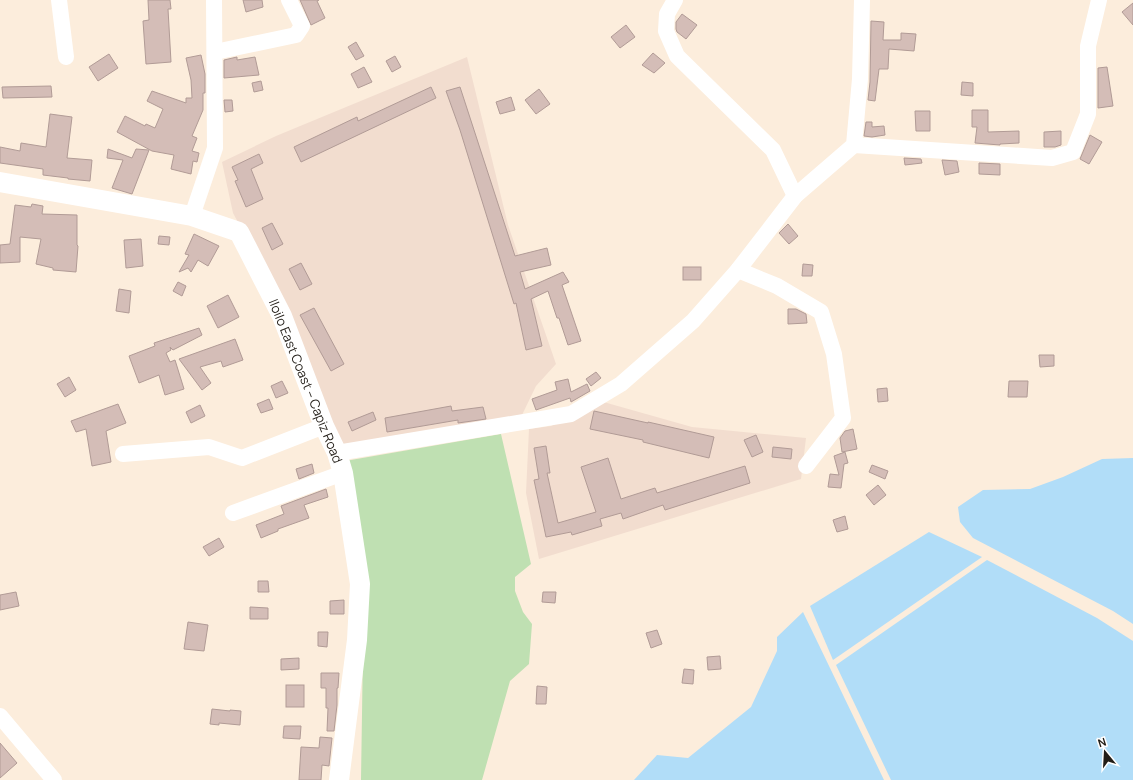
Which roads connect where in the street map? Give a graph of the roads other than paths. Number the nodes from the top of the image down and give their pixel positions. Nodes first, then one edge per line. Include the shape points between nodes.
1 (59, 0) edge
2 (214, 0) edge
3 (289, 0) edge
4 (674, 0) edge
5 (862, 0) edge
6 (1099, 0) edge
7 (214, 52) junction
8 (66, 57) dead end
9 (854, 145) junction
10 (0, 182) edge
11 (795, 196) junction
12 (192, 216) junction
13 (738, 270) junction
14 (324, 426) junction
15 (337, 453) junction
16 (122, 454) dead end
17 (806, 466) dead end
18 (342, 473) junction
19 (233, 513) dead end
20 (0, 716) edge
21 (54, 780) edge
22 (339, 780) edge

1 - 8 street
2 - 7 street
3 - 7 street via 302,26 296,35
4 - 11 street via 667,14 666,31 677,56 773,150
5 - 9 street via 860,79
6 - 9 street via 1088,46 1088,114 1073,152 1052,158
7 - 12 street via 215,148
9 - 11 street
10 - 12 main road, Iloilo East Coast – Capiz Road
11 - 13 street
12 - 14 main road, Iloilo East Coast – Capiz Road via 239,232 282,316
13 - 15 street via 693,321 621,384 571,414
13 - 17 street via 777,286 821,312 834,354 843,418
14 - 15 main road, Iloilo East Coast – Capiz Road
14 - 16 street via 242,458 209,447
15 - 18 main road, Iloilo East Coast – Capiz Road
18 - 19 street
18 - 22 main road, Iloilo East Coast – Capiz Road via 360,584 357,640
20 - 21 street

